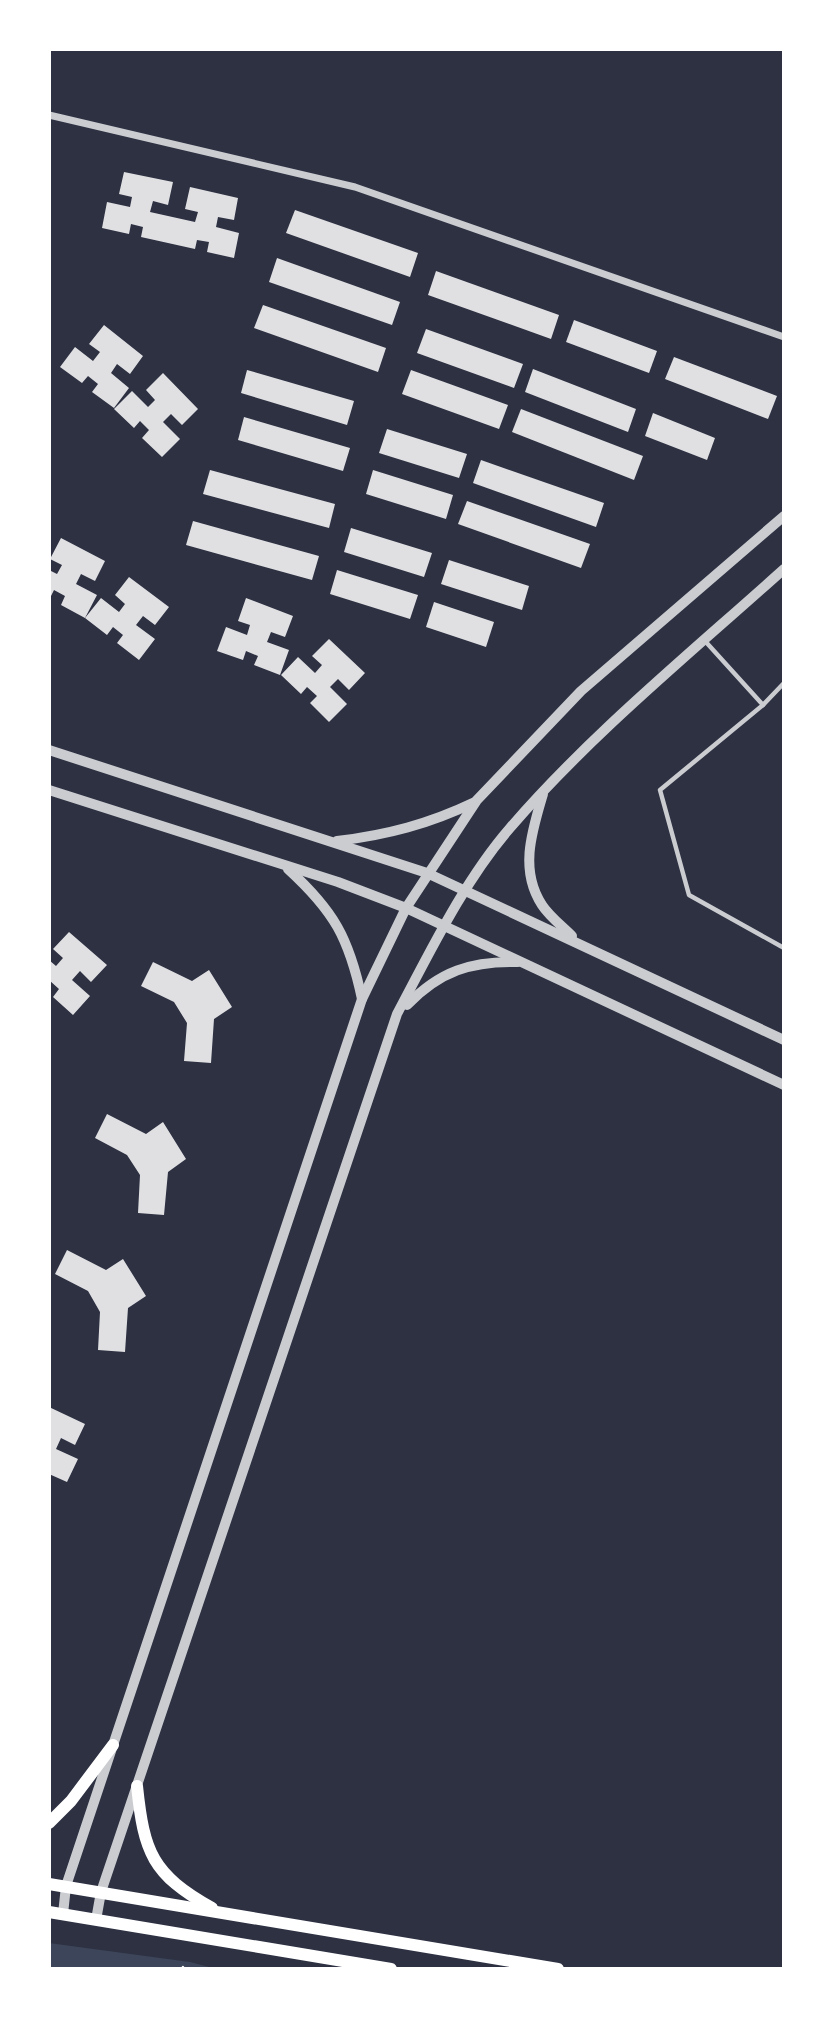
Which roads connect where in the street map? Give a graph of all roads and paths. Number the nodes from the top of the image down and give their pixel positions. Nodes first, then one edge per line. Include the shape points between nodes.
1 (49, 115) edge
2 (784, 337) edge
3 (784, 516) edge
4 (784, 569) edge
5 (705, 641) junction
6 (784, 683) edge
7 (763, 705) junction
8 (49, 750) edge
9 (49, 790) edge
10 (544, 792) junction
11 (477, 800) junction
12 (333, 841) junction
13 (283, 865) junction
14 (427, 873) junction
15 (467, 890) junction
16 (406, 908) junction
17 (445, 925) junction
18 (579, 943) junction
19 (784, 948) edge
20 (523, 962) junction
21 (362, 999) junction
22 (397, 1014) junction
23 (784, 1040) edge
24 (784, 1085) edge
25 (113, 1745) junction
26 (137, 1786) junction
27 (49, 1823) edge
28 (49, 1884) edge
29 (66, 1886) junction
30 (101, 1892) junction
31 (49, 1912) edge
32 (222, 1913) junction
33 (64, 1914) junction
34 (96, 1920) junction
35 (391, 1969) edge
36 (558, 1969) edge

1 - 2 street via 355,187
3 - 11 street via 581,691
4 - 5 street
5 - 7 lane
5 - 10 street
6 - 7 lane
7 - 19 lane via 660,790 688,895
8 - 12 street
9 - 13 street
10 - 15 street via 508,829
10 - 18 street via 532,834 528,873 542,905
11 - 12 street via 438,820 386,835
11 - 14 street
12 - 14 street
13 - 16 street
13 - 21 street via 314,893 339,926 355,965
14 - 15 street
14 - 16 street
15 - 17 street
15 - 18 street
16 - 17 street
16 - 21 street
17 - 20 street
17 - 22 street
18 - 23 street
20 - 22 street via 485,961 454,971 424,987
20 - 24 street
21 - 25 street
22 - 26 street
25 - 27 main road
25 - 29 street
26 - 30 street
26 - 32 main road via 141,1828 152,1859 166,1876
28 - 29 main road
29 - 30 main road
29 - 33 street
30 - 32 main road
30 - 34 street
31 - 33 main road
32 - 36 main road
33 - 34 main road
34 - 35 main road

